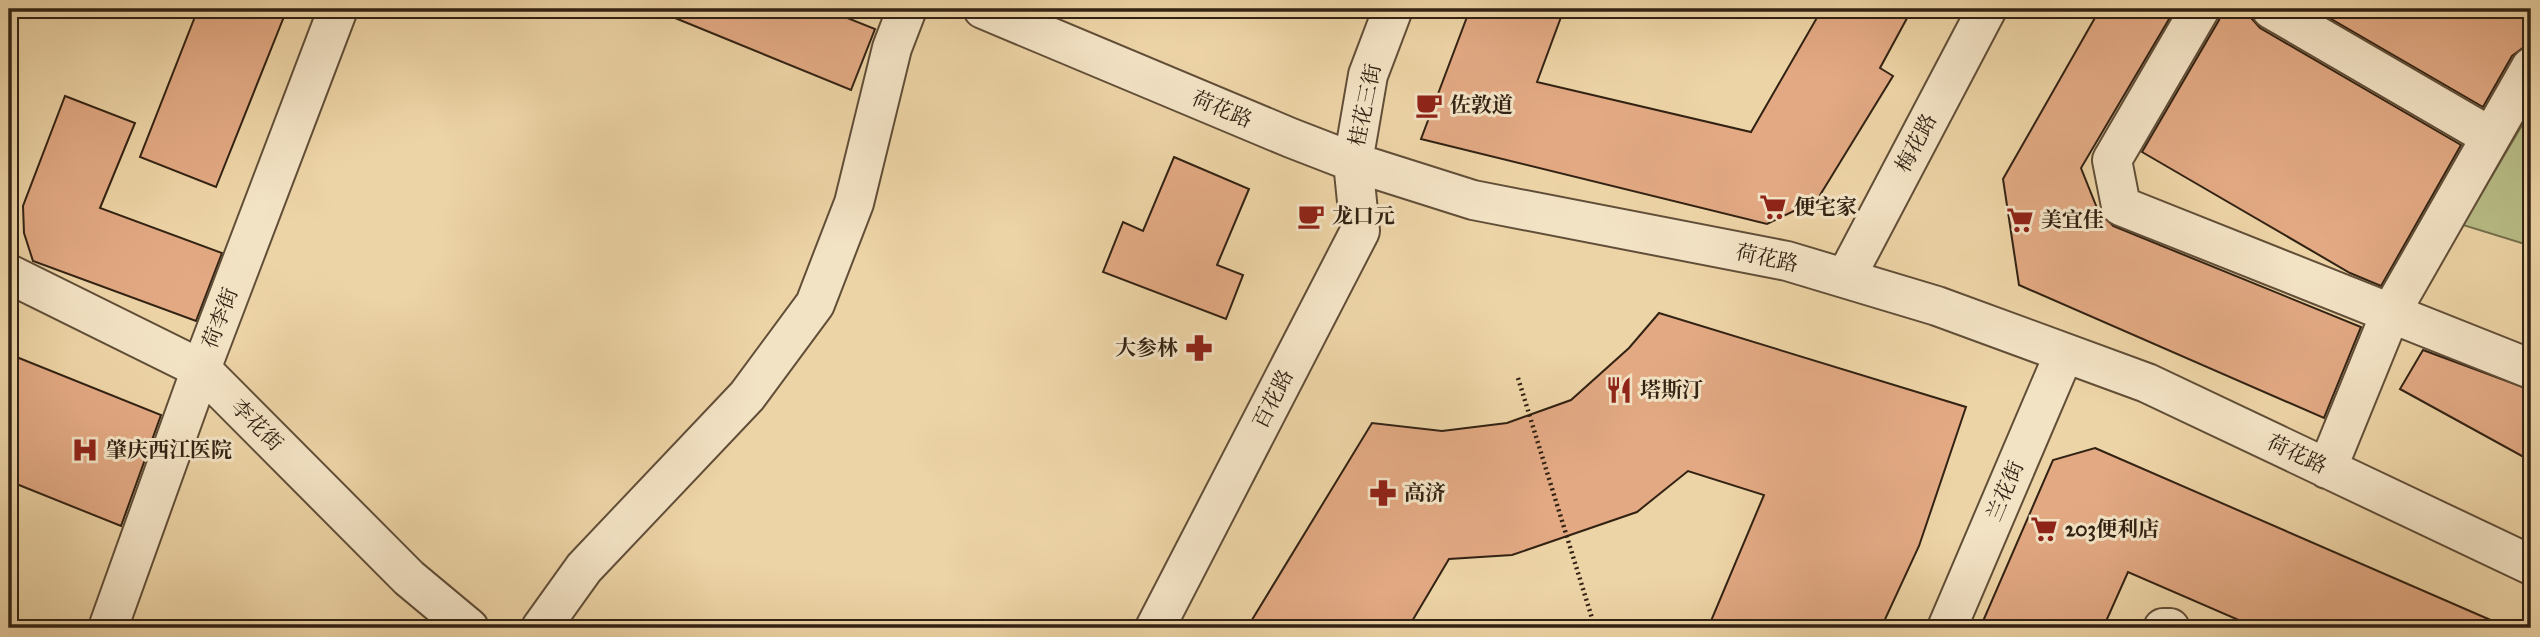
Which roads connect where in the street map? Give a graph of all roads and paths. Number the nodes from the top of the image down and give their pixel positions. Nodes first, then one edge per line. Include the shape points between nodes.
1 (338, 9) edge
2 (907, 9) edge
3 (983, 9) edge
4 (1393, 9) edge
5 (1987, 9) edge
6 (2200, 9) edge
7 (2271, 9) edge
8 (2531, 67) edge
9 (2491, 137) junction
10 (1353, 162) junction
11 (9, 274) edge
12 (1846, 278) junction
13 (2391, 312) junction
14 (2064, 354) junction
15 (201, 369) junction
16 (2531, 369) edge
17 (1518, 377) dead end
18 (2328, 469) junction
19 (2531, 565) edge
20 (108, 628) edge
21 (469, 628) edge
22 (541, 628) edge
23 (1155, 628) edge
24 (1595, 628) edge
25 (1947, 628) edge
26 (2163, 628) edge
27 (2170, 628) edge

1 - 15 street, 荷李街
2 - 22 street via 892,48 854,203 815,304 747,396 584,569
3 - 10 street, 荷花路
4 - 10 street, 桂花三街 via 1368,75
5 - 12 street, 梅花路
6 - 13 street via 2112,160 2122,206
7 - 9 street
8 - 9 street
9 - 13 street
10 - 12 street, 荷花路 via 1473,200 1787,261
10 - 23 street, 百花路 via 1360,231
11 - 15 street, 李花街
12 - 14 street, 荷花路 via 1937,306
13 - 16 street
13 - 18 street
14 - 18 street, 荷花路 via 2147,383
14 - 25 street, 兰花街
15 - 20 street, 荷李街
15 - 21 street, 李花街 via 410,578
17 - 24 path
18 - 19 street, 荷花路
26 - 27 street

